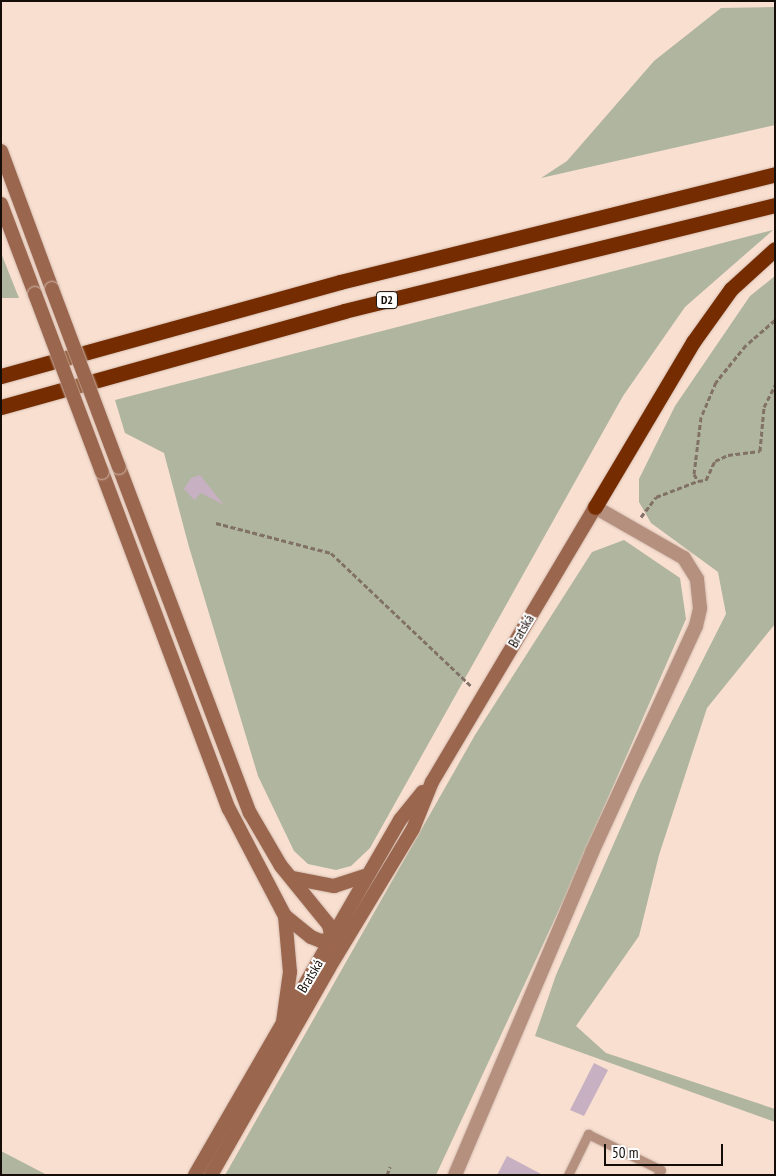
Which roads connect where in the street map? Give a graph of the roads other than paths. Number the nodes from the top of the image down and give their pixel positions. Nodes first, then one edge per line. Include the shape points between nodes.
1 (1, 151) edge
2 (775, 174) edge
3 (1, 204) edge
4 (775, 205) edge
5 (775, 248) edge
6 (1, 376) edge
7 (1, 407) edge
8 (595, 507) junction
9 (432, 782) junction
10 (367, 875) junction
11 (292, 878) junction
12 (284, 916) junction
13 (357, 926) junction
14 (332, 939) junction
15 (328, 968) junction
16 (283, 1022) junction
17 (195, 1175) edge
18 (211, 1175) edge
19 (454, 1175) edge
20 (568, 1175) edge
21 (658, 1175) edge

1 - 11 main road, bridge via 250,813 267,846
2 - 6 highway, D2 via 340,282
3 - 12 main road, bridge via 225,801
4 - 7 highway, D2 via 344,311
5 - 8 highway via 731,289 711,316
8 - 9 main road, Bratská
8 - 19 street via 684,558 692,568 700,592 696,626 596,843
9 - 10 main road, Bratská via 400,820
9 - 13 main road, Bratská via 413,829
10 - 11 main road via 334,886
10 - 14 main road, Bratská
11 - 14 main road via 323,916
12 - 14 main road via 310,937 321,941
12 - 16 main road via 290,972
13 - 14 main road
13 - 15 main road, Bratská
14 - 15 main road
14 - 16 main road, Bratská
15 - 18 main road, Bratská
16 - 17 main road, Bratská
20 - 21 lane via 588,1134 660,1170

